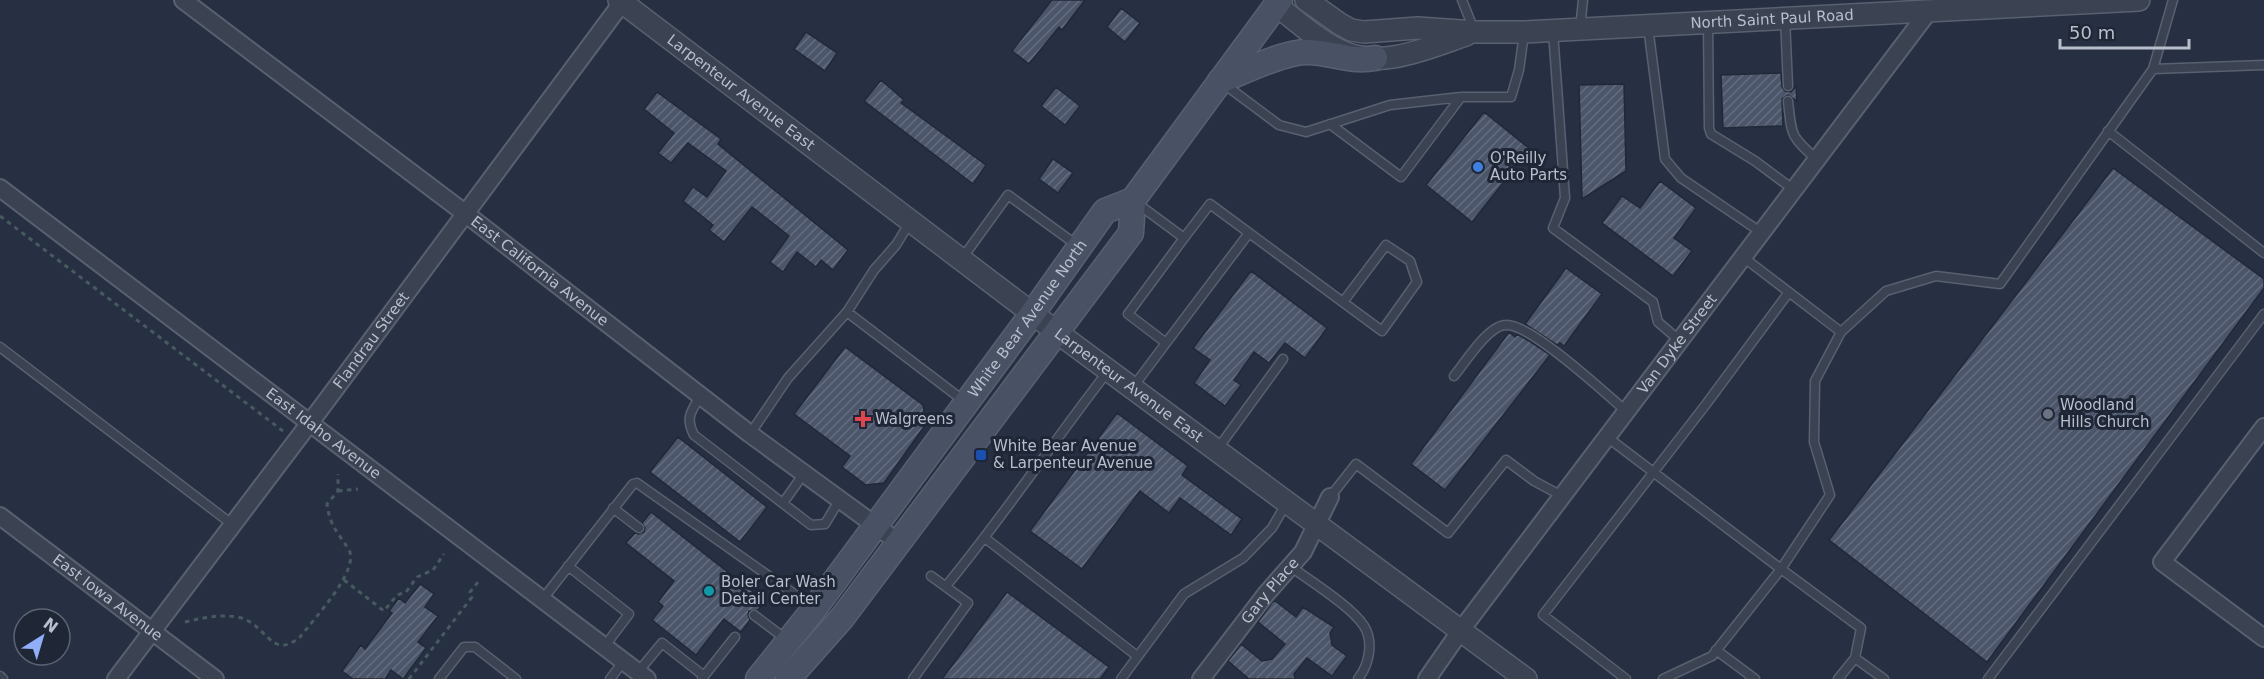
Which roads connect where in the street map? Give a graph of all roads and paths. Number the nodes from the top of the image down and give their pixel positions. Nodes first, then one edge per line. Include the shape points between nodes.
1 (183, 0) edge
2 (1306, 0) edge
3 (1462, 0) edge
4 (1583, 0) edge
5 (2128, 0) edge
6 (2173, 0) edge
7 (622, 1) edge
8 (1278, 3) edge
9 (2002, 3) edge
10 (1897, 6) edge
11 (1929, 10) junction
12 (1785, 18) junction
13 (1707, 22) junction
14 (1648, 26) junction
15 (1580, 29) junction
16 (1553, 31) junction
17 (1475, 32) junction
18 (1524, 33) junction
19 (1375, 58) junction
20 (2264, 65) edge
21 (2153, 69) junction
22 (1220, 81) junction
23 (1788, 86) dead end
24 (1461, 97) junction
25 (1788, 101) dead end
26 (1330, 124) junction
27 (2108, 131) junction
28 (1817, 160) junction
29 (0, 188) edge
30 (1794, 190) junction
31 (1133, 200) junction
32 (466, 214) junction
33 (0, 216) edge
34 (910, 222) junction
35 (1249, 233) junction
36 (1762, 233) junction
37 (1184, 238) junction
38 (1080, 247) junction
39 (2264, 253) edge
40 (1743, 257) junction
41 (961, 260) junction
42 (1789, 292) junction
43 (1343, 302) junction
44 (847, 312) junction
45 (1032, 314) junction
46 (2264, 314) edge
47 (1057, 332) junction
48 (1842, 332) junction
49 (1680, 340) junction
50 (1166, 343) junction
51 (0, 347) edge
52 (1283, 359) dead end
53 (1108, 370) junction
54 (1454, 376) dead end
55 (1132, 388) junction
56 (701, 395) junction
57 (966, 403) junction
58 (1626, 411) junction
59 (309, 424) junction
60 (2264, 427) edge
61 (283, 431) dead end
62 (750, 434) junction
63 (1607, 437) junction
64 (1216, 451) junction
65 (805, 472) junction
66 (1654, 472) junction
67 (338, 474) dead end
68 (358, 489) dead end
69 (338, 491) junction
70 (1562, 496) junction
71 (1330, 498) joint
72 (840, 499) junction
73 (783, 503) junction
74 (1287, 504) junction
75 (614, 508) junction
76 (0, 516) edge
77 (233, 525) junction
78 (875, 525) junction
79 (1316, 525) junction
80 (639, 528) dead end
81 (986, 538) junction
82 (898, 542) junction
83 (444, 554) dead end
84 (568, 566) junction
85 (1290, 566) junction
86 (1781, 569) junction
87 (931, 576) dead end
88 (344, 580) junction
89 (479, 581) dead end
90 (946, 586) junction
91 (542, 600) junction
92 (814, 609) junction
93 (754, 615) dead end
94 (185, 622) dead end
95 (1461, 630) junction
96 (152, 631) junction
97 (735, 637) dead end
98 (2264, 638) edge
99 (789, 640) junction
100 (604, 647) junction
101 (1716, 650) junction
102 (1137, 656) junction
103 (1855, 658) junction
104 (623, 662) junction
105 (642, 676) edge
106 (703, 678) edge
107 (116, 679) edge
108 (215, 679) edge
109 (409, 679) edge
110 (439, 679) edge
111 (516, 679) edge
112 (610, 679) edge
113 (758, 679) edge
114 (788, 679) edge
115 (913, 679) edge
116 (1121, 679) edge
117 (1201, 679) edge
118 (1358, 679) edge
119 (1427, 679) edge
120 (1526, 679) edge
121 (1626, 679) edge
122 (1663, 679) edge
123 (1755, 679) edge
124 (1838, 679) edge
125 (1884, 679) edge
126 (1988, 679) edge

1 - 32 street, East California Avenue
2 - 17 street, North Saint Paul Road via 1357,31 1418,28
3 - 17 lane
4 - 15 lane
5 - 9 street, North Saint Paul Road
6 - 21 lane
7 - 32 street, Flandrau Street
7 - 34 street, Larpenteur Avenue East
8 - 19 street, North Saint Paul Road via 1341,51
8 - 22 main road
9 - 11 street, North Saint Paul Road
10 - 11 street, North Saint Paul Road
10 - 12 street, North Saint Paul Road
11 - 28 street, Van Dyke Street
12 - 13 street, North Saint Paul Road
12 - 23 lane
13 - 14 street, North Saint Paul Road
13 - 30 lane via 1708,128
14 - 15 street, North Saint Paul Road
14 - 36 lane via 1665,159 1681,178
15 - 16 street, North Saint Paul Road
16 - 18 street, North Saint Paul Road
16 - 49 lane via 1565,198 1553,228 1653,302 1658,322
17 - 18 street, North Saint Paul Road
17 - 19 street, North Saint Paul Road via 1425,49
18 - 24 lane via 1511,97
19 - 22 main road via 1355,60 1298,52
20 - 21 lane
21 - 27 lane
22 - 26 lane via 1280,125 1306,132
22 - 31 main road
24 - 26 lane via 1390,105
24 - 26 lane via 1401,177
25 - 28 lane via 1791,132
27 - 39 lane
27 - 48 lane via 2000,284 1936,276 1886,291
28 - 30 street, Van Dyke Street
29 - 59 street, East Idaho Avenue
30 - 36 street, Van Dyke Street
31 - 37 lane
31 - 38 main road, White Bear Avenue North via 1105,211
31 - 47 main road, White Bear Avenue North via 1131,233
32 - 56 street, East California Avenue
32 - 59 street, Flandrau Street
33 - 61 path
34 - 41 street, Larpenteur Avenue East
34 - 44 lane
35 - 37 lane via 1210,204
35 - 43 lane
35 - 50 lane
36 - 40 street, Van Dyke Street
37 - 50 lane via 1128,314
38 - 41 lane via 1008,195
38 - 45 main road, White Bear Avenue North
40 - 42 lane
40 - 49 street, Van Dyke Street
41 - 45 street, Larpenteur Avenue East
42 - 48 lane
42 - 66 lane
43 - 43 lane via 1386,245 1410,261 1417,282 1382,331
44 - 57 lane
44 - 62 lane via 788,378
45 - 47 street, Larpenteur Avenue East
45 - 57 main road, White Bear Avenue North
46 - 126 lane
47 - 53 street, Larpenteur Avenue East
47 - 82 main road, White Bear Avenue North
48 - 86 lane via 1815,381 1814,442 1830,495
49 - 58 street, Van Dyke Street
50 - 55 lane
51 - 77 lane
52 - 64 lane
53 - 55 street, Larpenteur Avenue East
53 - 81 lane
54 - 58 lane via 1483,339 1507,324 1524,329
55 - 64 street, Larpenteur Avenue East
56 - 62 street, East California Avenue
56 - 73 lane via 689,417 694,435
57 - 78 main road, White Bear Avenue North
58 - 63 street, Van Dyke Street
59 - 77 street, Flandrau Street
59 - 91 street, East Idaho Avenue
60 - 98 street via 2162,562
62 - 65 street, East California Avenue
63 - 66 lane
63 - 70 street, Van Dyke Street
64 - 74 street, Larpenteur Avenue East
65 - 72 street, East California Avenue
65 - 73 lane
66 - 86 lane
66 - 121 lane via 1543,615
67 - 69 path
68 - 69 path
69 - 88 path via 327,504 334,530 350,552 352,562
70 - 71 lane via 1506,460 1448,533 1356,464
70 - 95 street, Van Dyke Street
71 - 79 street, Gary Place
72 - 73 lane via 825,524 818,526 811,525
72 - 78 street, East California Avenue
74 - 79 street, Larpenteur Avenue East
74 - 102 lane via 1272,528 1243,558 1184,594
75 - 80 lane
75 - 84 lane
75 - 92 lane via 637,483
76 - 96 street, East Iowa Avenue
77 - 96 street, Flandrau Street
78 - 82 street, East California Avenue
78 - 92 main road, White Bear Avenue North
79 - 85 street, Gary Place via 1303,552
79 - 95 street, Larpenteur Avenue East
81 - 90 lane
81 - 102 lane
82 - 114 main road, White Bear Avenue North via 830,632
83 - 88 path via 433,570 417,577 384,611
84 - 91 lane
84 - 100 lane via 630,614
85 - 117 street, Gary Place
85 - 118 lane via 1365,627 1370,653
86 - 101 lane
86 - 103 lane via 1861,628
87 - 90 lane
88 - 94 path via 292,644 280,646 268,640 253,622 238,617 209,616
89 - 109 path via 470,592 472,597
90 - 115 lane via 968,603
91 - 100 street, East Idaho Avenue
92 - 99 main road, White Bear Avenue North
93 - 99 lane
95 - 119 street, Van Dyke Street
95 - 120 street, Larpenteur Avenue East
96 - 107 street, Flandrau Street
96 - 108 street, East Iowa Avenue
97 - 106 lane
99 - 113 main road, White Bear Avenue North
100 - 104 street, East Idaho Avenue
101 - 122 lane via 1712,656
101 - 123 lane
102 - 116 lane
103 - 124 lane
103 - 125 lane
104 - 105 street, East Idaho Avenue
104 - 112 lane
105 - 106 lane via 662,643
110 - 111 lane via 464,647 475,647

